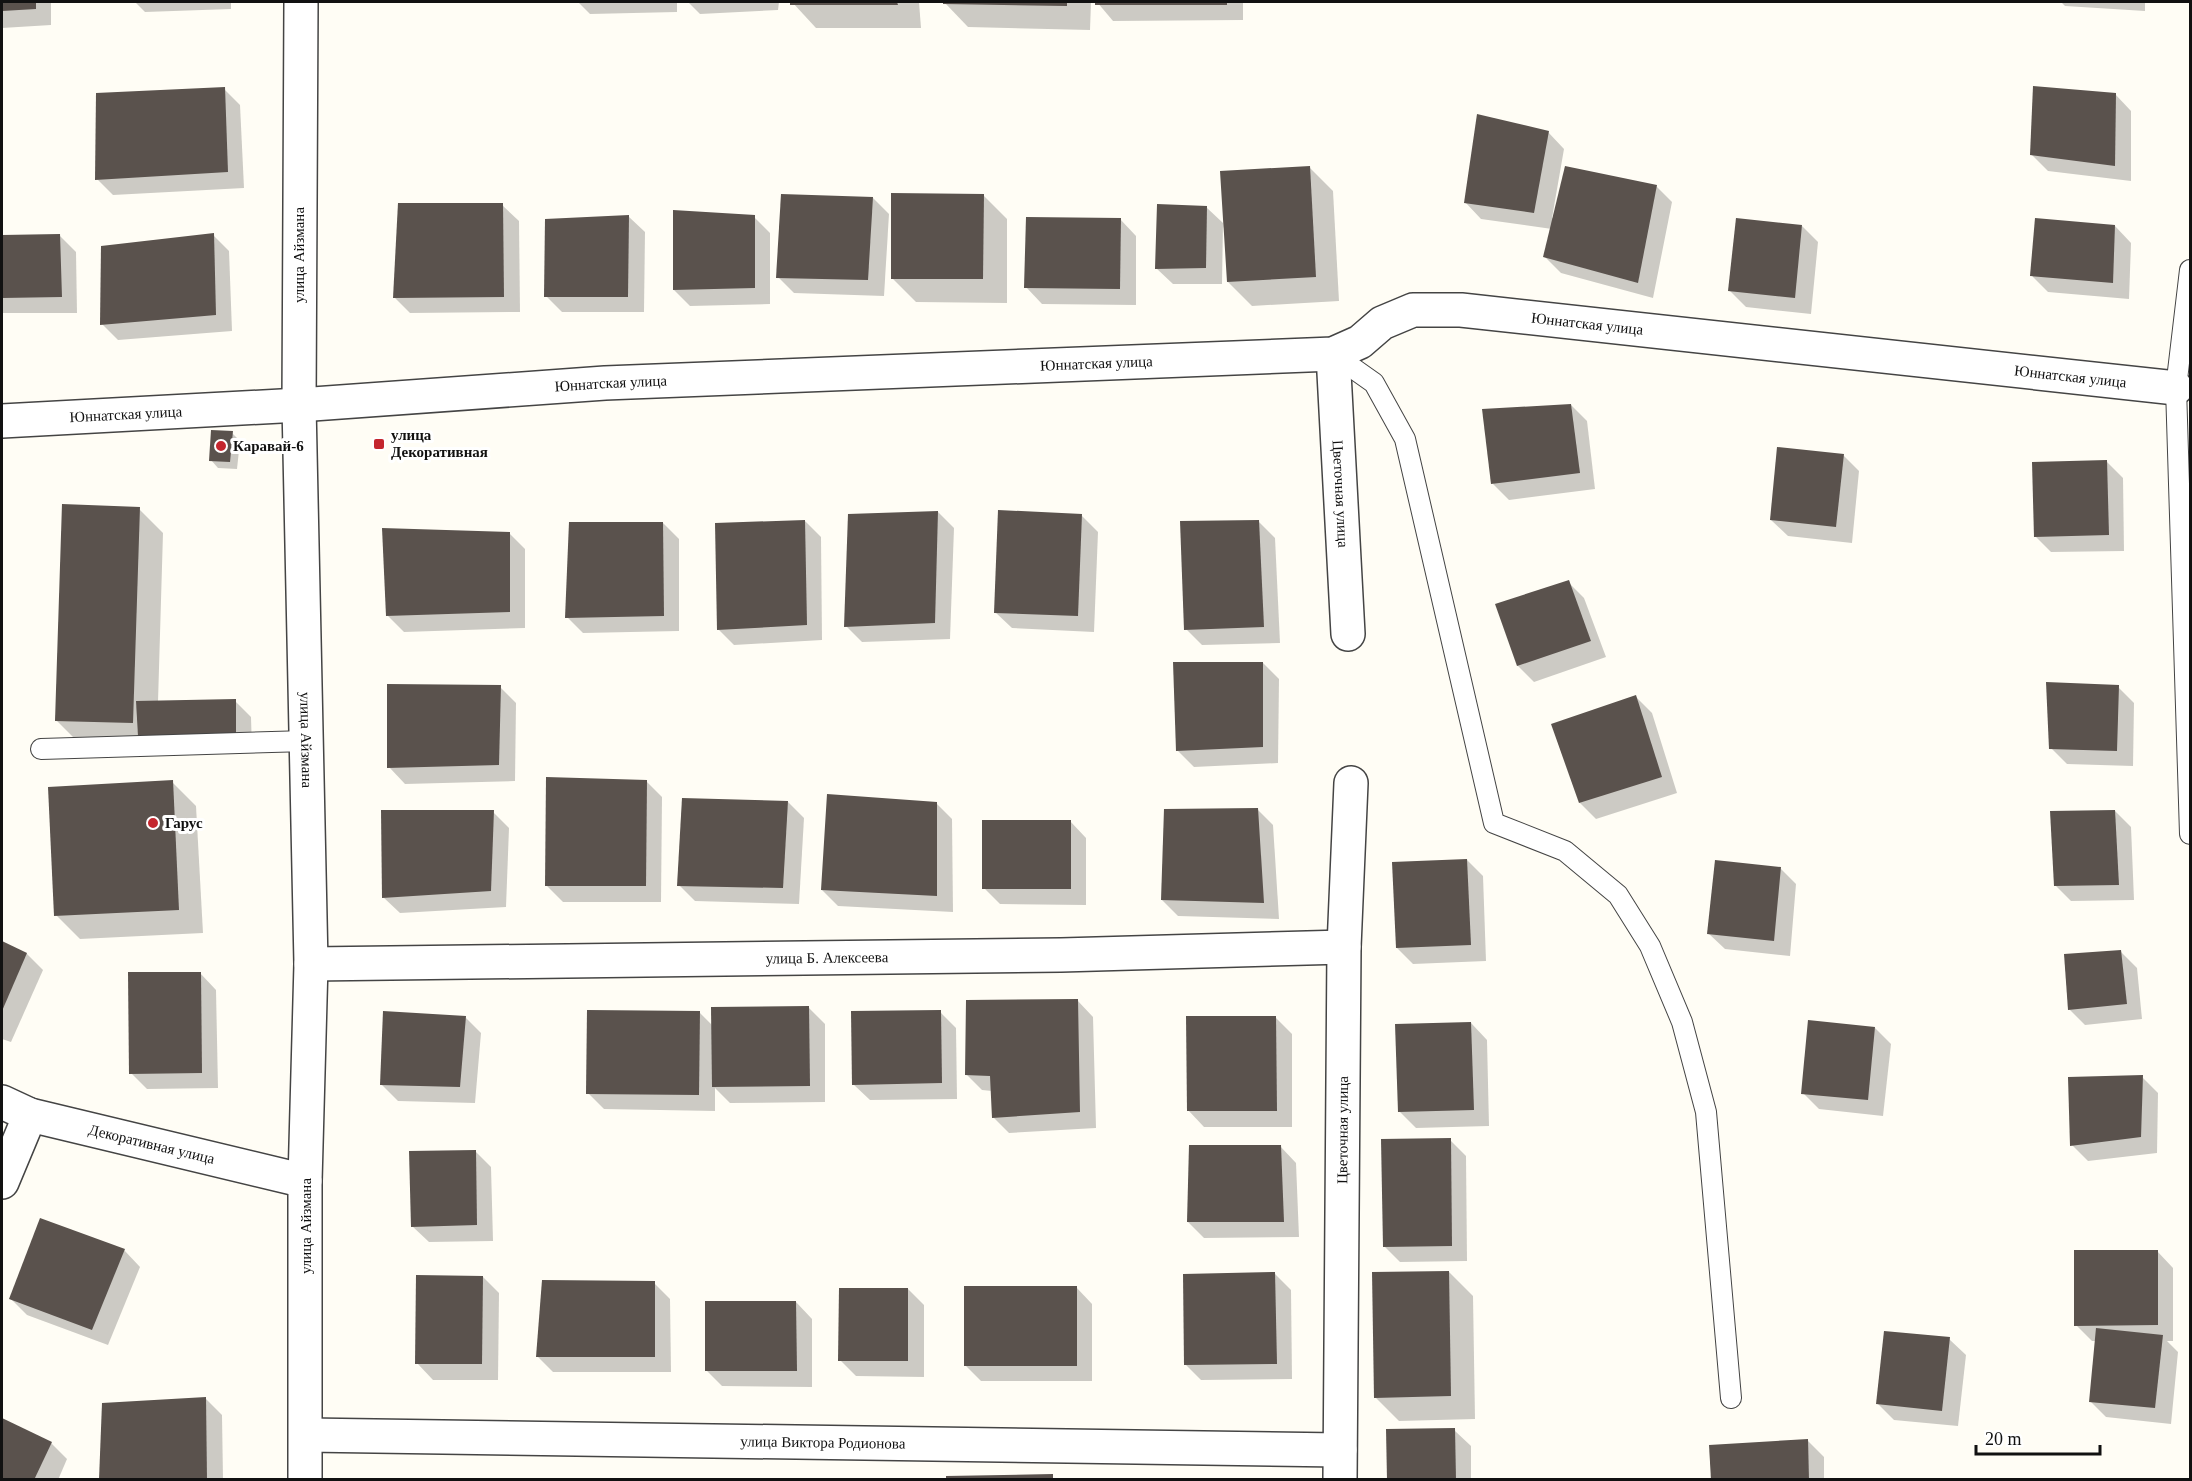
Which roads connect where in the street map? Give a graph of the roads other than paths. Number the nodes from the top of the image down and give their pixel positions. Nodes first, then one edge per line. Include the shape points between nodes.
1 (301, 2) edge
2 (2190, 270) edge
3 (1333, 354) junction
4 (2183, 388) edge
5 (299, 405) junction
6 (2, 421) edge
7 (1348, 634) dead end
8 (307, 741) junction
9 (40, 749) dead end
10 (1351, 783) dead end
11 (2190, 834) edge
12 (1344, 947) junction
13 (311, 964) junction
14 (16, 1108) edge
15 (305, 1181) junction
16 (2, 1182) edge
17 (1731, 1398) dead end
18 (307, 1435) junction
19 (1340, 1465) edge
20 (305, 1479) edge

1 - 5 street, улица Айзмана
2 - 4 lane
3 - 4 street, Юннатская улица via 1360,342 1382,323 1413,310 1461,310
3 - 5 street, Юннатская улица via 605,383
3 - 7 street, Цветочная улица
3 - 17 lane via 1374,383 1405,439 1494,823 1565,851 1618,895 1650,946 1682,1022 1706,1112
4 - 11 lane
5 - 6 street, Юннатская улица
5 - 8 street, улица Айзмана
8 - 9 lane
8 - 13 street, улица Айзмана
10 - 12 street, Цветочная улица
12 - 13 street, улица Б. Алексеева via 1049,955
12 - 19 street, Цветочная улица
13 - 15 street, улица Айзмана
14 - 15 street, Декоративная улица
14 - 16 street
15 - 18 street, улица Айзмана
18 - 19 street, улица Виктора Родионова
18 - 20 street, улица Айзмана

